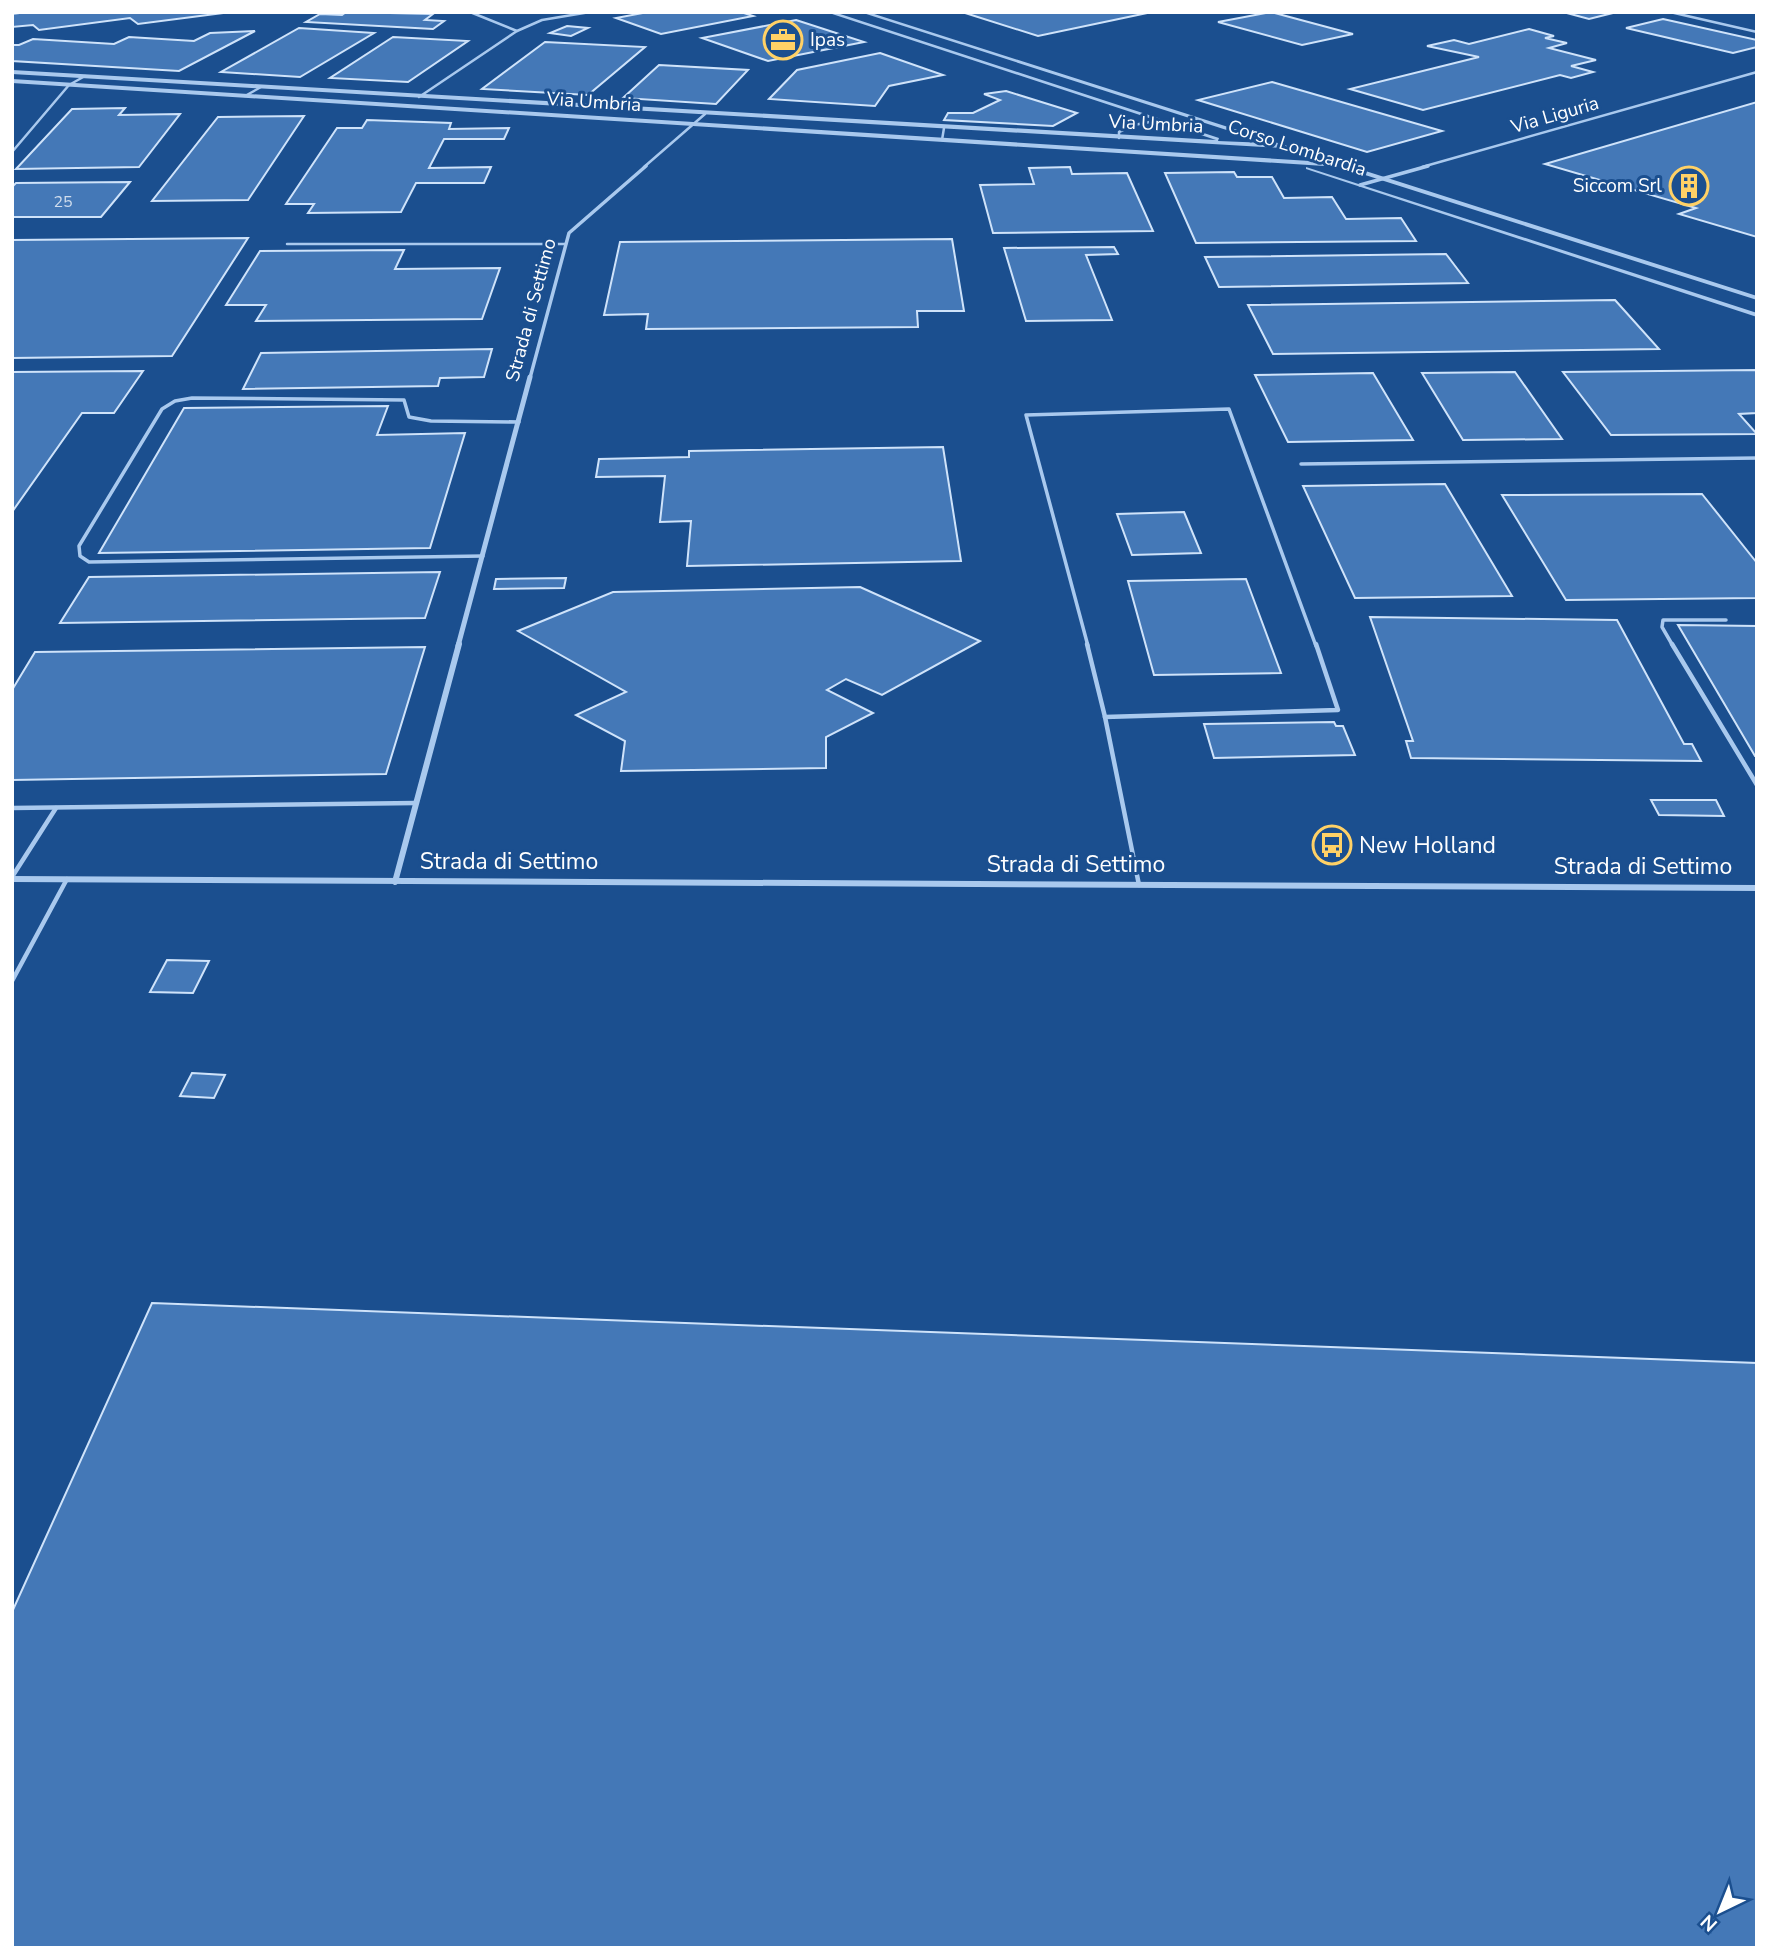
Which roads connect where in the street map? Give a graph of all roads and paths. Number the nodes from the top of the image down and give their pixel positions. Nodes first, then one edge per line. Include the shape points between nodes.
1 (470, 12) edge
2 (590, 12) edge
3 (828, 12) edge
4 (862, 12) edge
5 (1670, 12) edge
6 (517, 30) junction
7 (1757, 32) edge
8 (12, 72) edge
9 (1757, 72) edge
10 (85, 76) junction
11 (12, 81) edge
12 (69, 85) junction
13 (261, 87) junction
14 (1122, 95) junction
15 (245, 96) junction
16 (419, 97) junction
17 (1098, 100) junction
18 (705, 114) junction
19 (1160, 120) junction
20 (693, 124) junction
21 (944, 128) junction
22 (1119, 138) junction
23 (942, 140) junction
24 (1234, 144) junction
25 (1282, 146) junction
26 (12, 152) edge
27 (1289, 162) junction
28 (1341, 165) junction
29 (1383, 178) junction
30 (1360, 185) junction
31 (287, 244) dead end
32 (566, 244) junction
33 (1587, 244) junction
34 (1564, 251) junction
35 (1757, 298) edge
36 (1757, 315) edge
37 (519, 422) junction
38 (1757, 458) edge
39 (1301, 464) dead end
40 (483, 556) junction
41 (1726, 620) dead end
42 (1105, 717) junction
43 (1757, 785) edge
44 (416, 803) junction
45 (12, 808) edge
46 (56, 808) junction
47 (68, 877) junction
48 (12, 878) edge
49 (395, 882) junction
50 (1139, 885) junction
51 (1757, 888) edge
52 (12, 981) edge

1 - 6 street
2 - 6 lane via 542,20
3 - 17 street, Corso Lombardia
4 - 14 street, Corso Lombardia
5 - 7 street
6 - 16 street
8 - 10 street, Via Umbria
9 - 29 street, Via Liguria
10 - 12 street
10 - 13 street, Via Umbria
11 - 12 street, Via Umbria
12 - 15 street, Via Umbria
12 - 26 lane
13 - 15 street
13 - 16 street, Via Umbria
14 - 17 street
14 - 25 street, Corso Lombardia
15 - 20 street, Via Umbria
16 - 18 street, Via Umbria
17 - 19 street, Corso Lombardia
18 - 20 street
18 - 21 street, Via Umbria
19 - 22 lane via 1126,127
19 - 24 street, Corso Lombardia
20 - 23 street, Via Umbria
20 - 32 street, Strada di Settimo via 569,233
21 - 22 street, Via Umbria
21 - 23 street
22 - 24 street, Via Umbria
23 - 27 street, Via Umbria
24 - 25 street, Via Umbria
24 - 27 street, Corso Lombardia
25 - 28 street, Corso Lombardia
27 - 28 street, Via Umbria
27 - 30 street, Corso Lombardia
28 - 29 street, Corso Lombardia
29 - 30 street, Via Liguria
29 - 33 street, Corso Lombardia
30 - 34 street, Corso Lombardia
31 - 32 lane
32 - 37 street, Strada di Settimo
33 - 34 street
33 - 35 street, Corso Lombardia
34 - 36 street, Corso Lombardia
37 - 40 street, Strada di Settimo
37 - 40 lane via 409,417 404,400 175,401 162,410 79,546 80,556 89,562
38 - 39 lane
40 - 44 street, Strada di Settimo
41 - 43 lane via 1663,620 1662,627
42 - 42 lane via 1027,415 1229,409 1338,710
42 - 50 lane
44 - 46 lane
44 - 49 street, Strada di Settimo
45 - 46 lane
46 - 48 lane
47 - 48 street, Strada di Settimo
47 - 49 street, Strada di Settimo
47 - 52 lane
49 - 50 street, Strada di Settimo
50 - 51 street, Strada di Settimo

